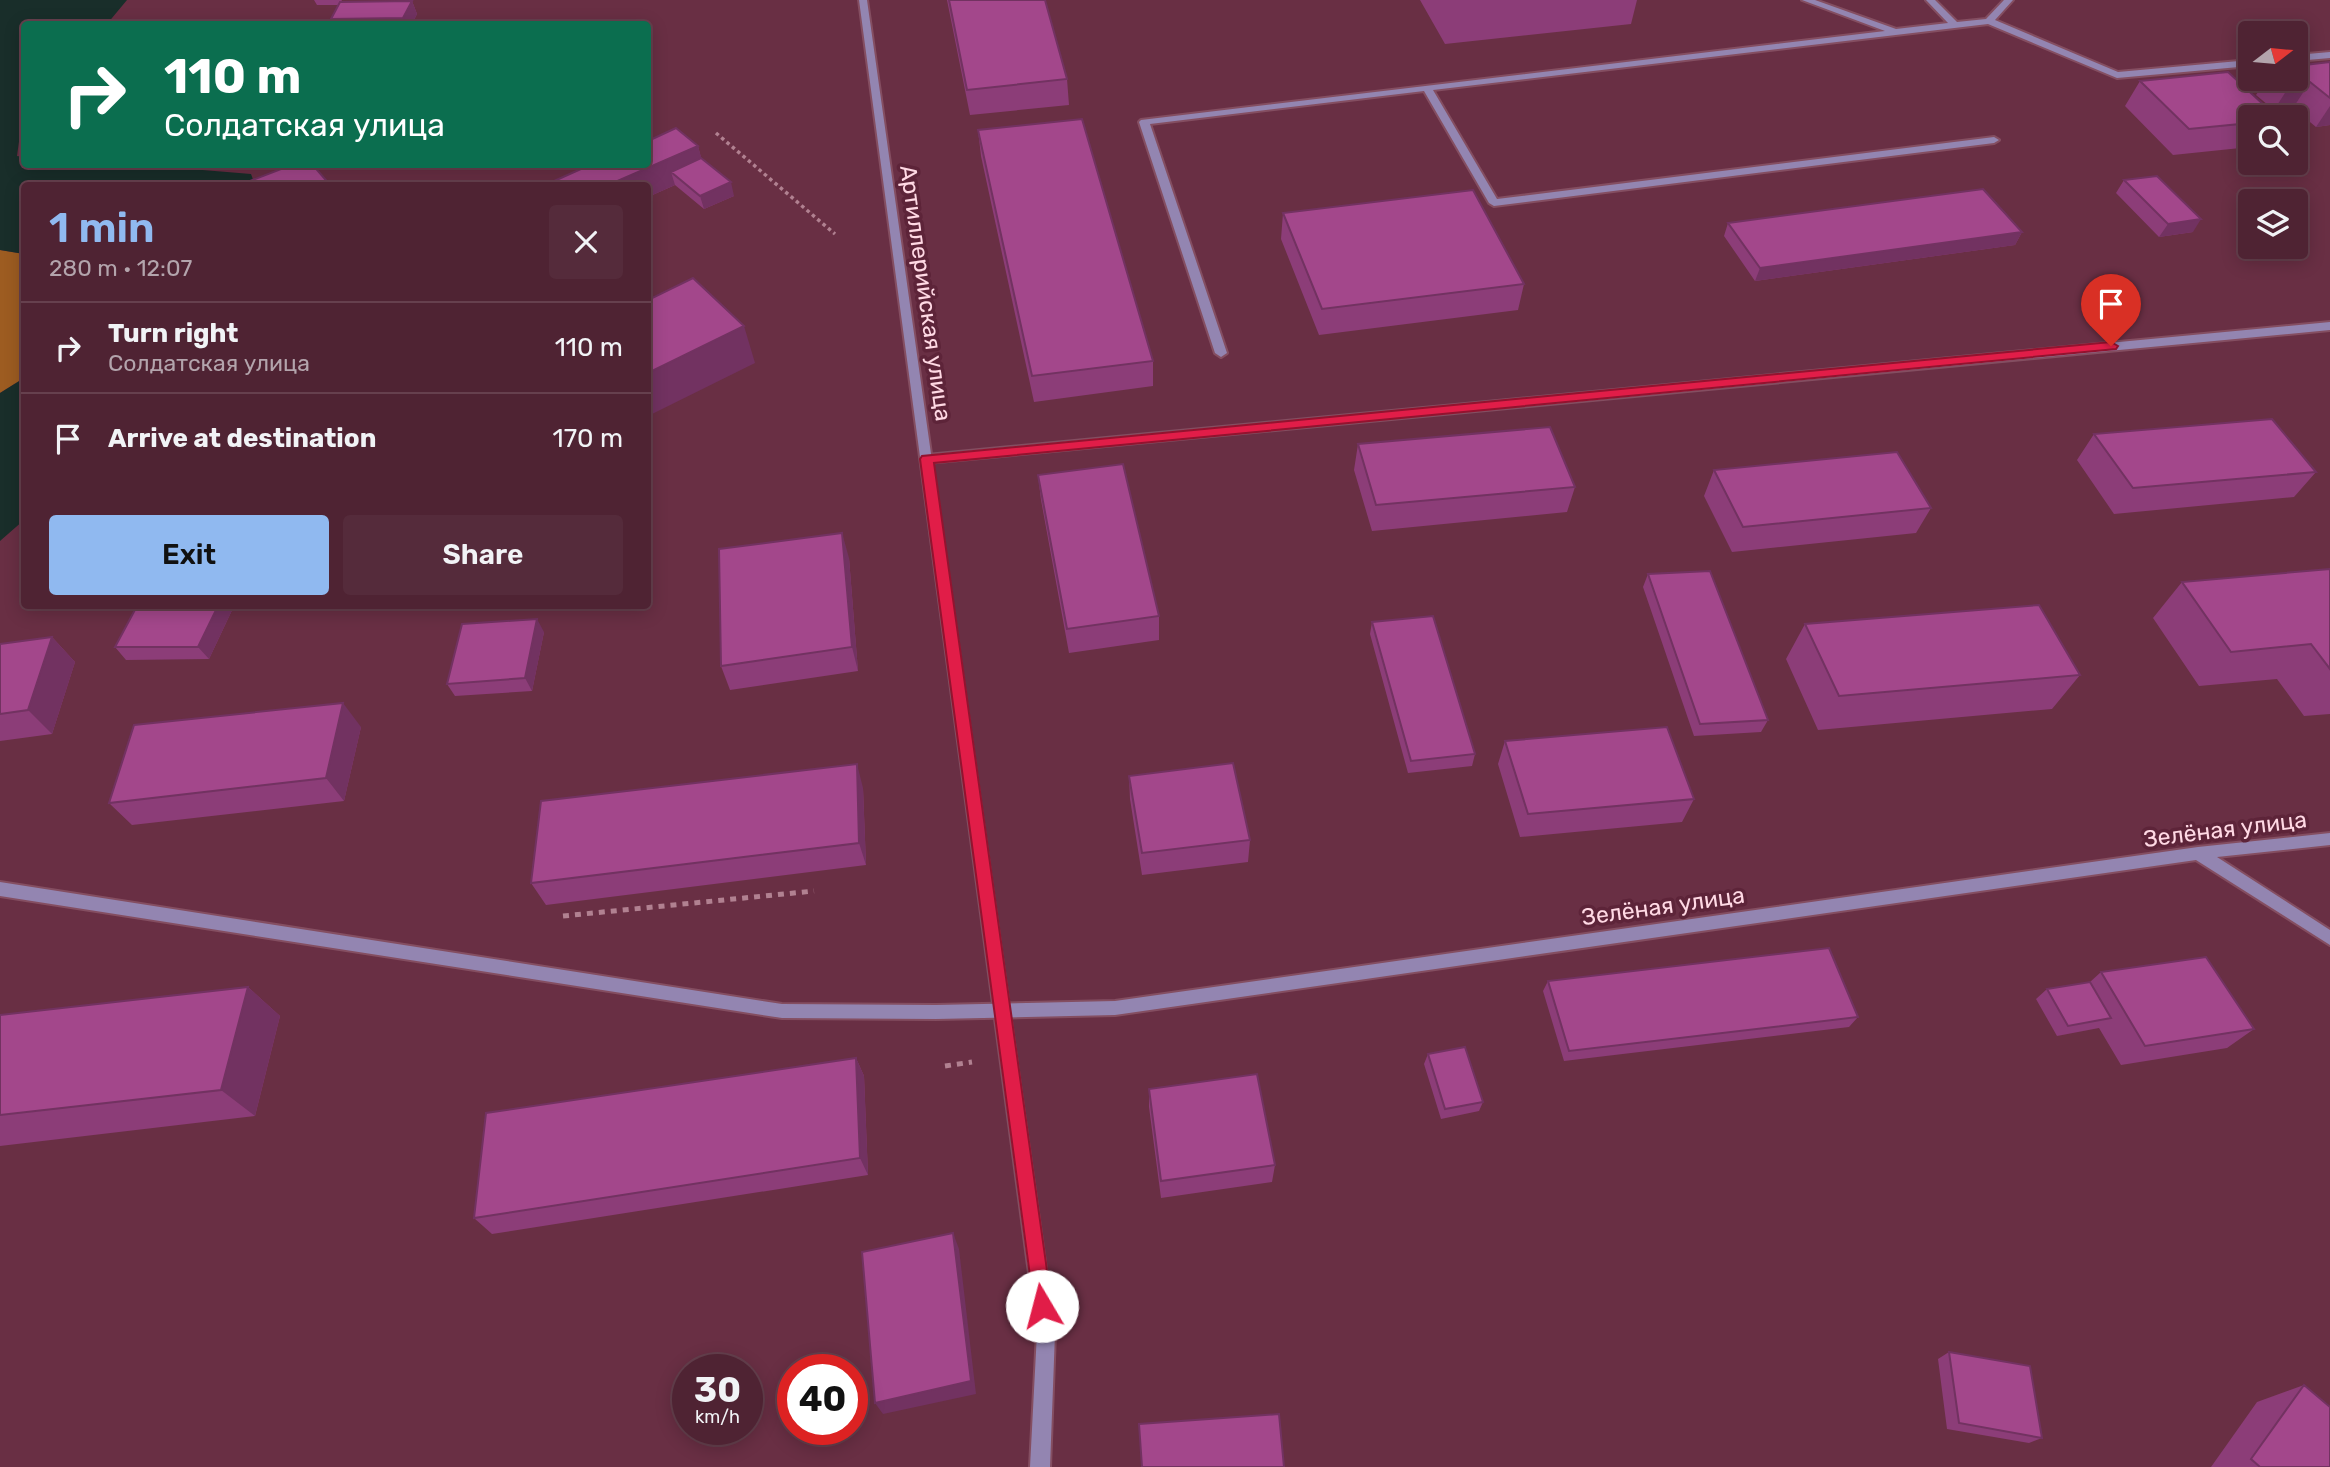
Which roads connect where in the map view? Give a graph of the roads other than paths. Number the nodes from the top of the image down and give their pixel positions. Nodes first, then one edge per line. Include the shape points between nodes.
1 (863, 0) edge
2 (1806, 0) edge
3 (1930, 0) edge
4 (2009, 0) edge
5 (1989, 21) junction
6 (1955, 25) junction
7 (1897, 32) junction
8 (2330, 55) edge
9 (2308, 57) edge
10 (2238, 64) edge
11 (1427, 88) junction
12 (1994, 140) dead end
13 (2330, 326) edge
14 (1221, 353) dead end
15 (927, 459) junction
16 (2330, 839) edge
17 (2198, 853) junction
18 (0, 889) edge
19 (2330, 938) edge
20 (1002, 1010) junction
21 (1040, 1467) edge

1 - 15 street, Артиллерийская улица
2 - 7 street
3 - 6 street
4 - 5 street
5 - 6 street
5 - 10 street via 2117,75
6 - 7 street
7 - 11 street
8 - 9 street
11 - 12 street via 1494,203
11 - 14 street via 1144,122
13 - 15 street
15 - 20 street, Артиллерийская улица
16 - 17 street, Зелёная улица
17 - 19 street
17 - 20 street, Зелёная улица via 1115,1008
18 - 20 street, Зелёная улица via 782,1011
20 - 21 street, Артиллерийская улица via 1046,1333

